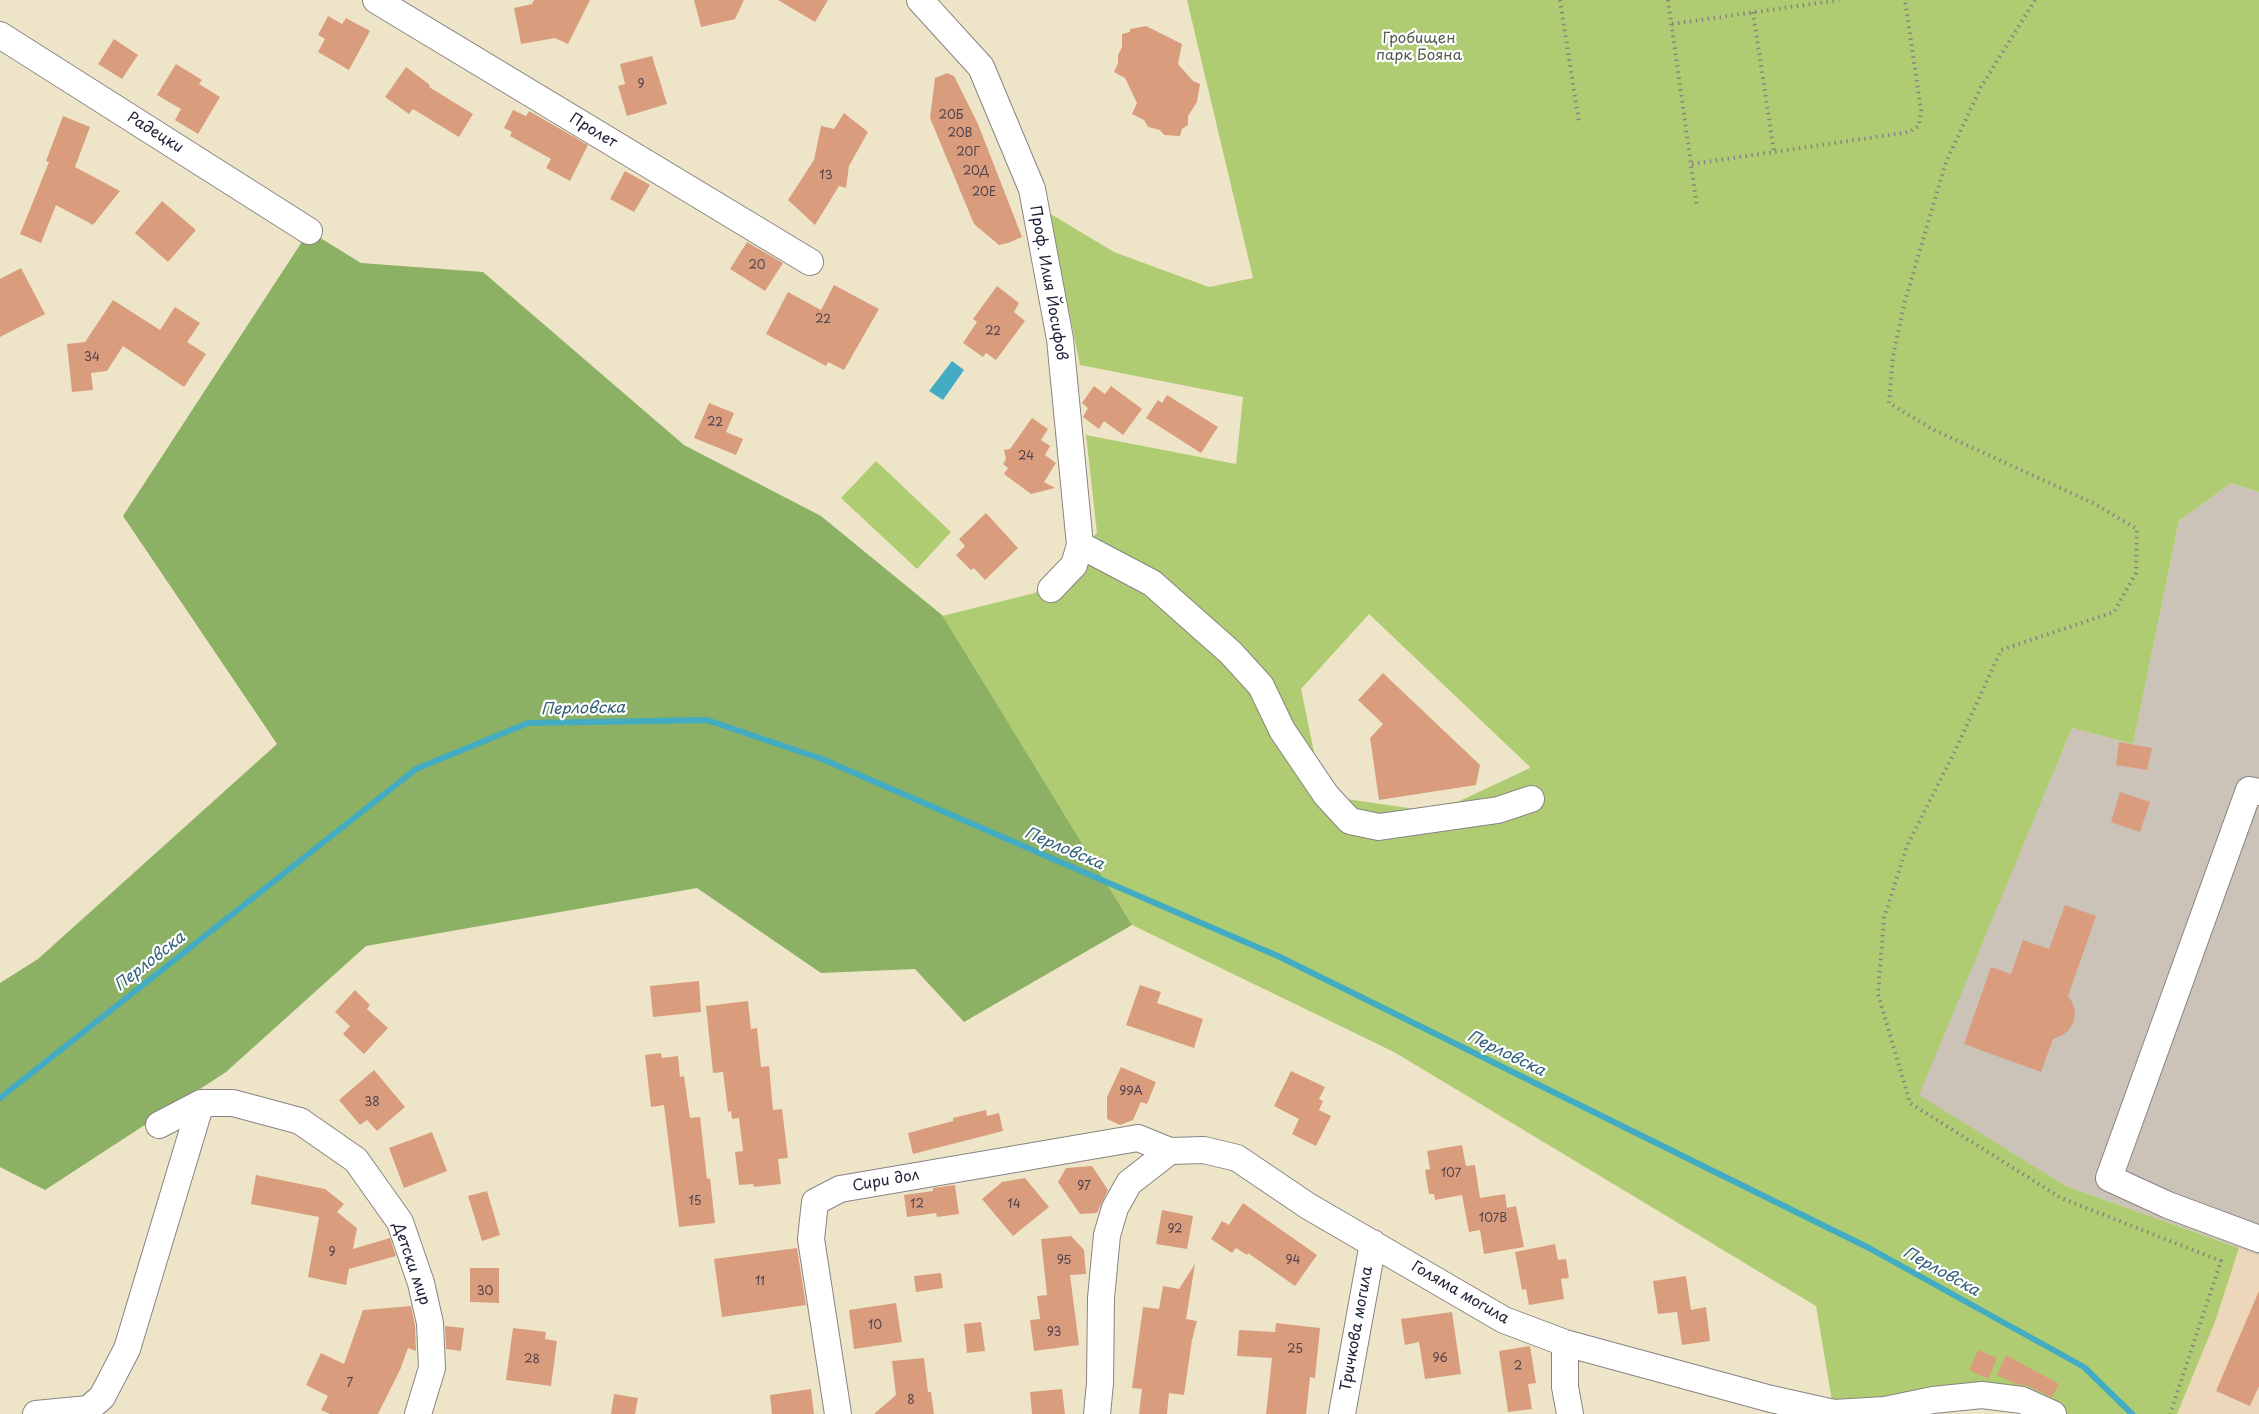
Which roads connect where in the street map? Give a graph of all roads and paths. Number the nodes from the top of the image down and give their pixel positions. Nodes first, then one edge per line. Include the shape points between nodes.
1 (376, 0) edge
2 (920, 0) edge
3 (1560, 0) edge
4 (1668, 0) edge
5 (1839, 0) edge
6 (1905, 0) edge
7 (2035, 0) edge
8 (1753, 12) junction
9 (1672, 24) junction
10 (0, 35) edge
11 (1579, 123) dead end
12 (1774, 152) junction
13 (1692, 164) junction
14 (1696, 207) dead end
15 (309, 231) dead end
16 (810, 262) dead end
17 (1080, 545) junction
18 (1051, 589) dead end
19 (2259, 792) edge
20 (1532, 799) dead end
21 (201, 1103) junction
22 (159, 1125) dead end
23 (1170, 1150) junction
24 (2259, 1239) edge
25 (1373, 1243) junction
26 (1565, 1343) junction
27 (1833, 1413) edge
28 (36, 1414) edge
29 (418, 1414) edge
30 (838, 1414) edge
31 (1096, 1414) edge
32 (1342, 1414) edge
33 (1570, 1414) edge
34 (2053, 1414) edge
35 (2170, 1414) edge

1 - 16 street, Пролет
2 - 17 street, Проф. Илия Йосифов via 981,67 1032,189 1060,339
3 - 11 path
4 - 9 path
5 - 8 path
6 - 12 path via 1921,110 1919,126 1909,132
7 - 35 path via 1981,87 1946,162 1905,301 1893,356 1889,404 1934,430 2095,504 2137,529 2136,573 2114,612 2001,650 1907,846 1884,918 1878,994 1910,1103 2061,1198 2222,1261
8 - 9 path
8 - 12 path
9 - 13 path
10 - 15 street, Радецки
12 - 13 path
13 - 14 path
17 - 18 street via 1074,565
17 - 20 street via 1152,583 1231,653 1261,686 1282,730 1326,795 1350,821 1379,826 1498,810
19 - 24 street via 2249,790 2109,1178
21 - 22 street, Детски мир
21 - 28 street via 127,1349 107,1388 88,1409
21 - 29 street, Детски мир via 233,1103 300,1121 356,1160 400,1222 430,1323 432,1368
23 - 25 street, Голяма могила via 1204,1150 1237,1158 1308,1206
23 - 30 street, Сири дол via 1138,1138 840,1190 815,1203 811,1239
23 - 31 street via 1129,1183 1115,1208 1107,1235
25 - 26 street, Голяма могила via 1504,1320
25 - 32 street, Тричкова могила
26 - 27 street, Голяма могила
26 - 33 street via 1564,1387
27 - 34 street, Голяма могила via 1885,1410 1982,1395 2022,1400

